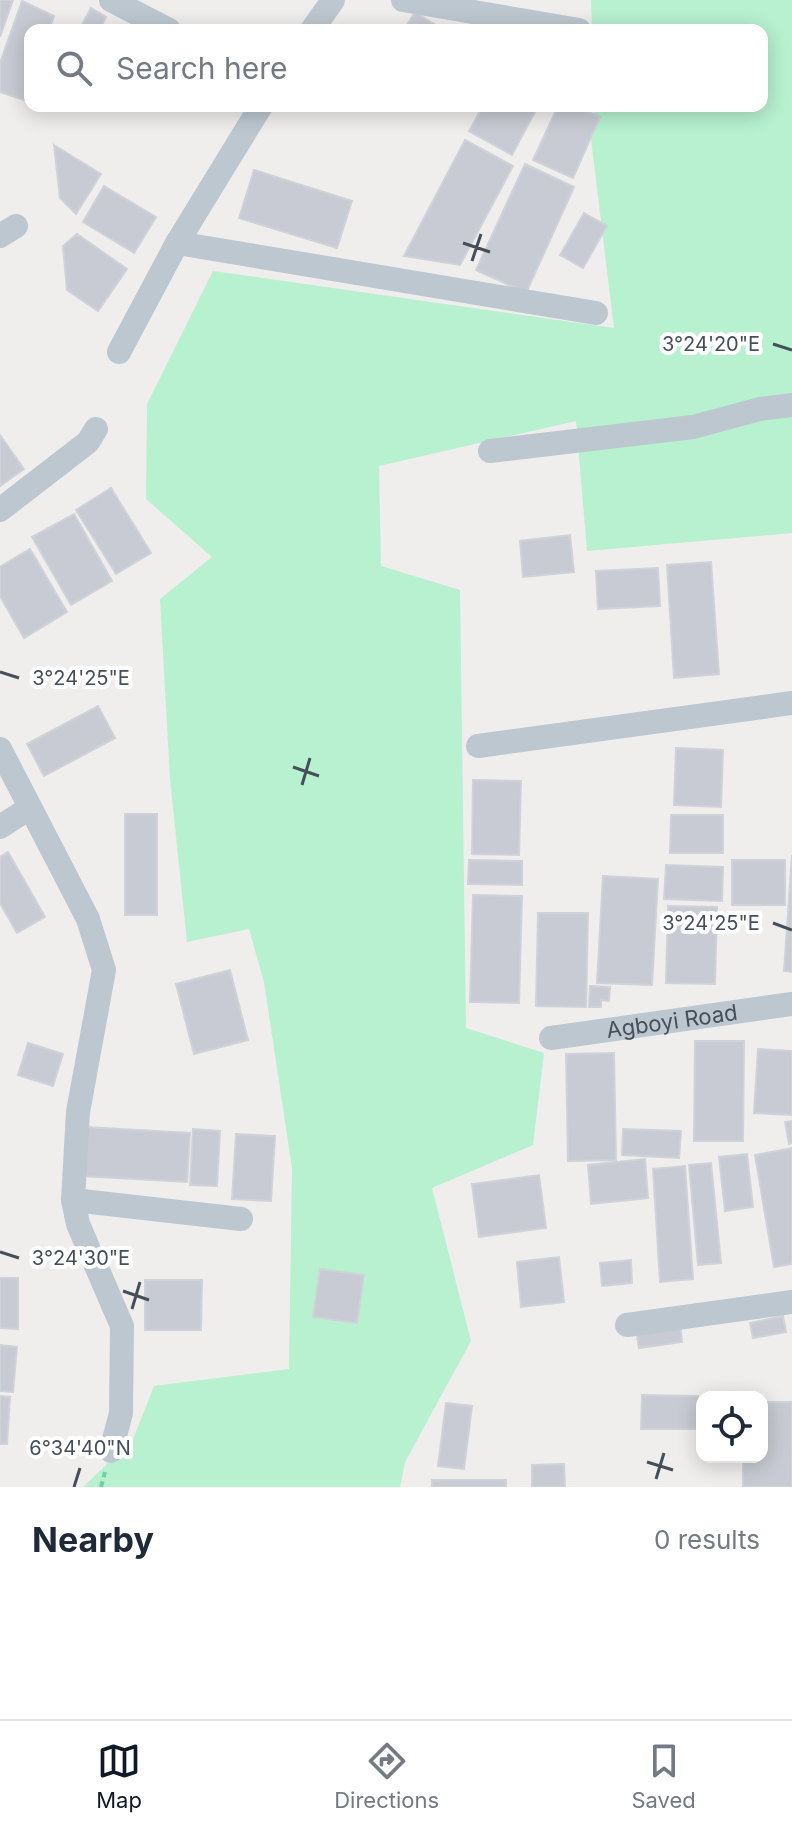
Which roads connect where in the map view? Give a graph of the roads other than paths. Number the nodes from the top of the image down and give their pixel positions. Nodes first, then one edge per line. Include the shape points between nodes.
1 (111, 0) edge
2 (333, 0) edge
3 (403, 0) edge
4 (157, 24) edge
5 (316, 24) edge
6 (544, 24) edge
7 (257, 112) edge
8 (177, 243) junction
9 (596, 313) dead end
10 (119, 352) dead end
11 (792, 405) edge
12 (96, 429) dead end
13 (490, 451) dead end
14 (0, 510) edge
15 (792, 703) edge
16 (478, 746) dead end
17 (0, 749) edge
18 (28, 809) junction
19 (0, 827) edge
20 (792, 1004) edge
21 (551, 1038) dead end
22 (73, 1200) junction
23 (241, 1219) dead end
24 (792, 1302) edge
25 (627, 1325) dead end
26 (111, 1451) dead end

1 - 4 street
2 - 5 street
3 - 6 street
7 - 8 street
8 - 9 street
8 - 10 street
11 - 13 street via 693,427
12 - 14 street via 88,442
15 - 16 street
17 - 18 street
18 - 19 street
18 - 22 street via 88,919 104,970 78,1112
20 - 21 street, Agboyi Road
22 - 23 street
22 - 26 street via 78,1224 122,1326 121,1413
24 - 25 street

